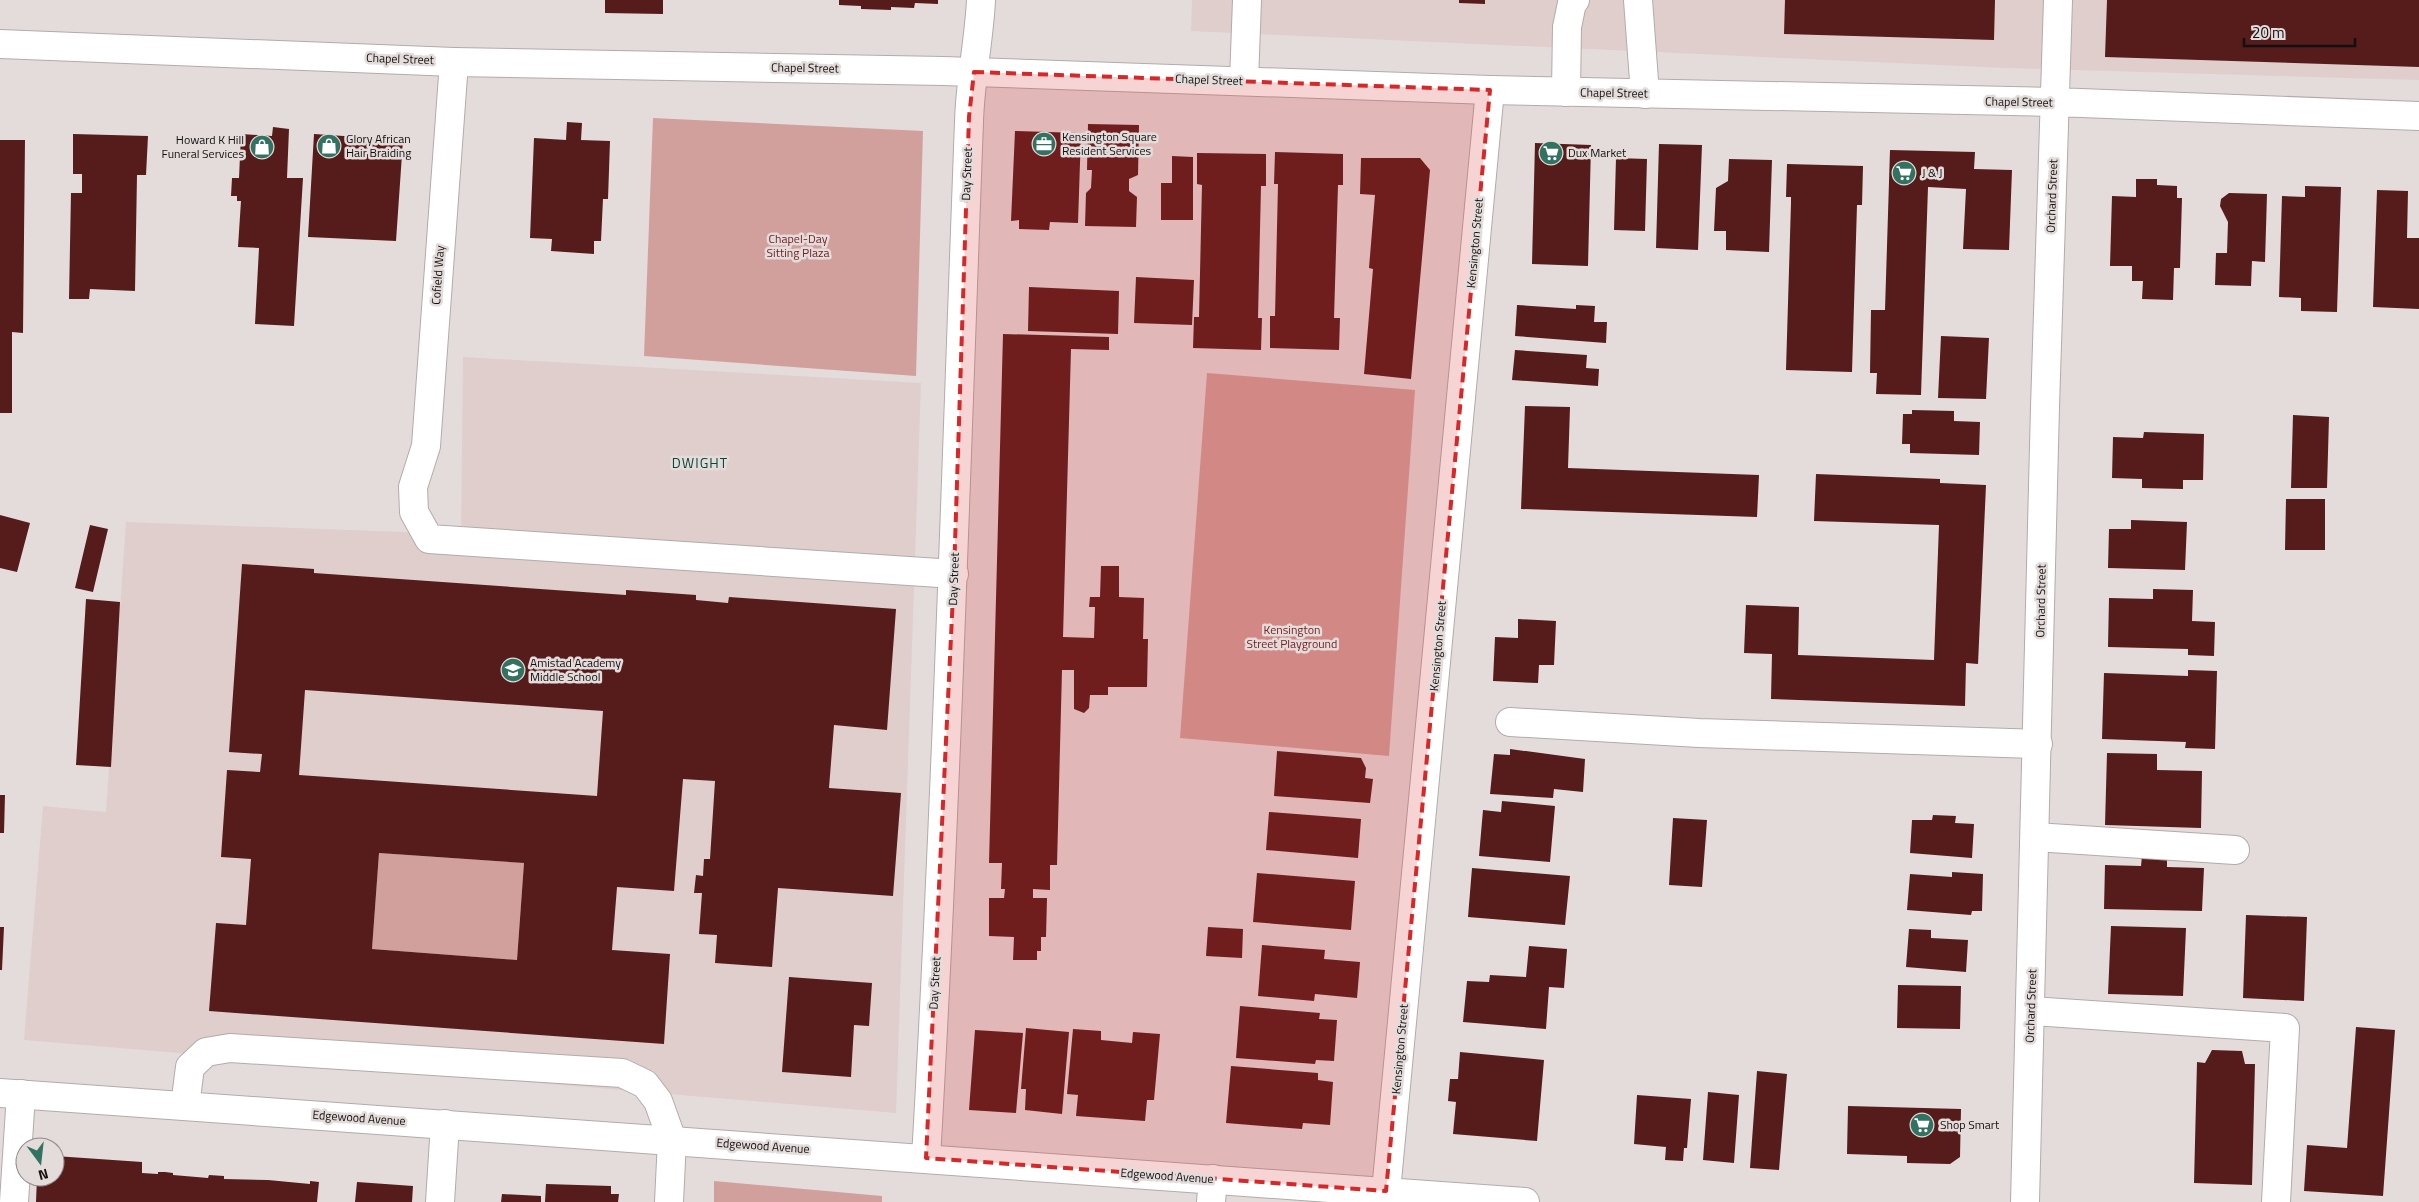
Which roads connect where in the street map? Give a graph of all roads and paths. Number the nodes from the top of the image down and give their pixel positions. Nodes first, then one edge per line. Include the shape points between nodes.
1 (980, 0) edge
2 (1247, 0) edge
3 (1575, 0) edge
4 (1638, 0) edge
5 (2058, 0) edge
6 (0, 44) edge
7 (454, 62) junction
8 (974, 72) junction
9 (1244, 81) junction
10 (1490, 90) junction
11 (1566, 92) junction
12 (1645, 94) junction
13 (2055, 102) junction
14 (2419, 116) edge
15 (954, 574) junction
16 (1510, 722) dead end
17 (2038, 744) junction
18 (2035, 837) junction
19 (2236, 850) dead end
20 (2030, 1011) junction
21 (11, 1093) edge
22 (185, 1106) junction
23 (445, 1124) junction
24 (672, 1140) junction
25 (926, 1158) junction
26 (1212, 1190) edge
27 (1386, 1197) edge
28 (14, 1202) edge
29 (440, 1202) edge
30 (669, 1202) edge
31 (1525, 1202) edge
32 (2025, 1202) edge
33 (2276, 1202) edge

1 - 8 main road, Day Street
2 - 9 main road
3 - 11 main road via 1568,27
4 - 12 main road
5 - 13 main road, Orchard Street
6 - 7 main road, Chapel Street
7 - 8 main road, Chapel Street
7 - 15 main road, Cofield Way via 426,446 413,487 414,512 429,539
8 - 9 main road, Chapel Street
8 - 15 main road, Day Street via 969,117
9 - 10 main road, Chapel Street
10 - 11 main road, Chapel Street
10 - 27 main road, Kensington Street
11 - 12 main road, Chapel Street
12 - 13 main road, Chapel Street
13 - 14 main road, Chapel Street
13 - 17 main road, Orchard Street
15 - 25 main road, Day Street
16 - 17 main road via 1700,733
17 - 18 main road, Orchard Street
18 - 19 main road
18 - 20 main road, Orchard Street
20 - 32 main road, Orchard Street
20 - 33 main road via 2285,1028
21 - 22 main road, Edgewood Avenue
21 - 28 main road
22 - 23 main road, Edgewood Avenue
22 - 24 main road via 190,1067 206,1052 230,1048 622,1073 645,1084 658,1101
23 - 24 main road, Edgewood Avenue
23 - 29 main road
24 - 25 main road, Edgewood Avenue
24 - 30 main road
25 - 26 main road, Edgewood Avenue
26 - 27 main road, Edgewood Avenue
27 - 31 main road, Edgewood Avenue

